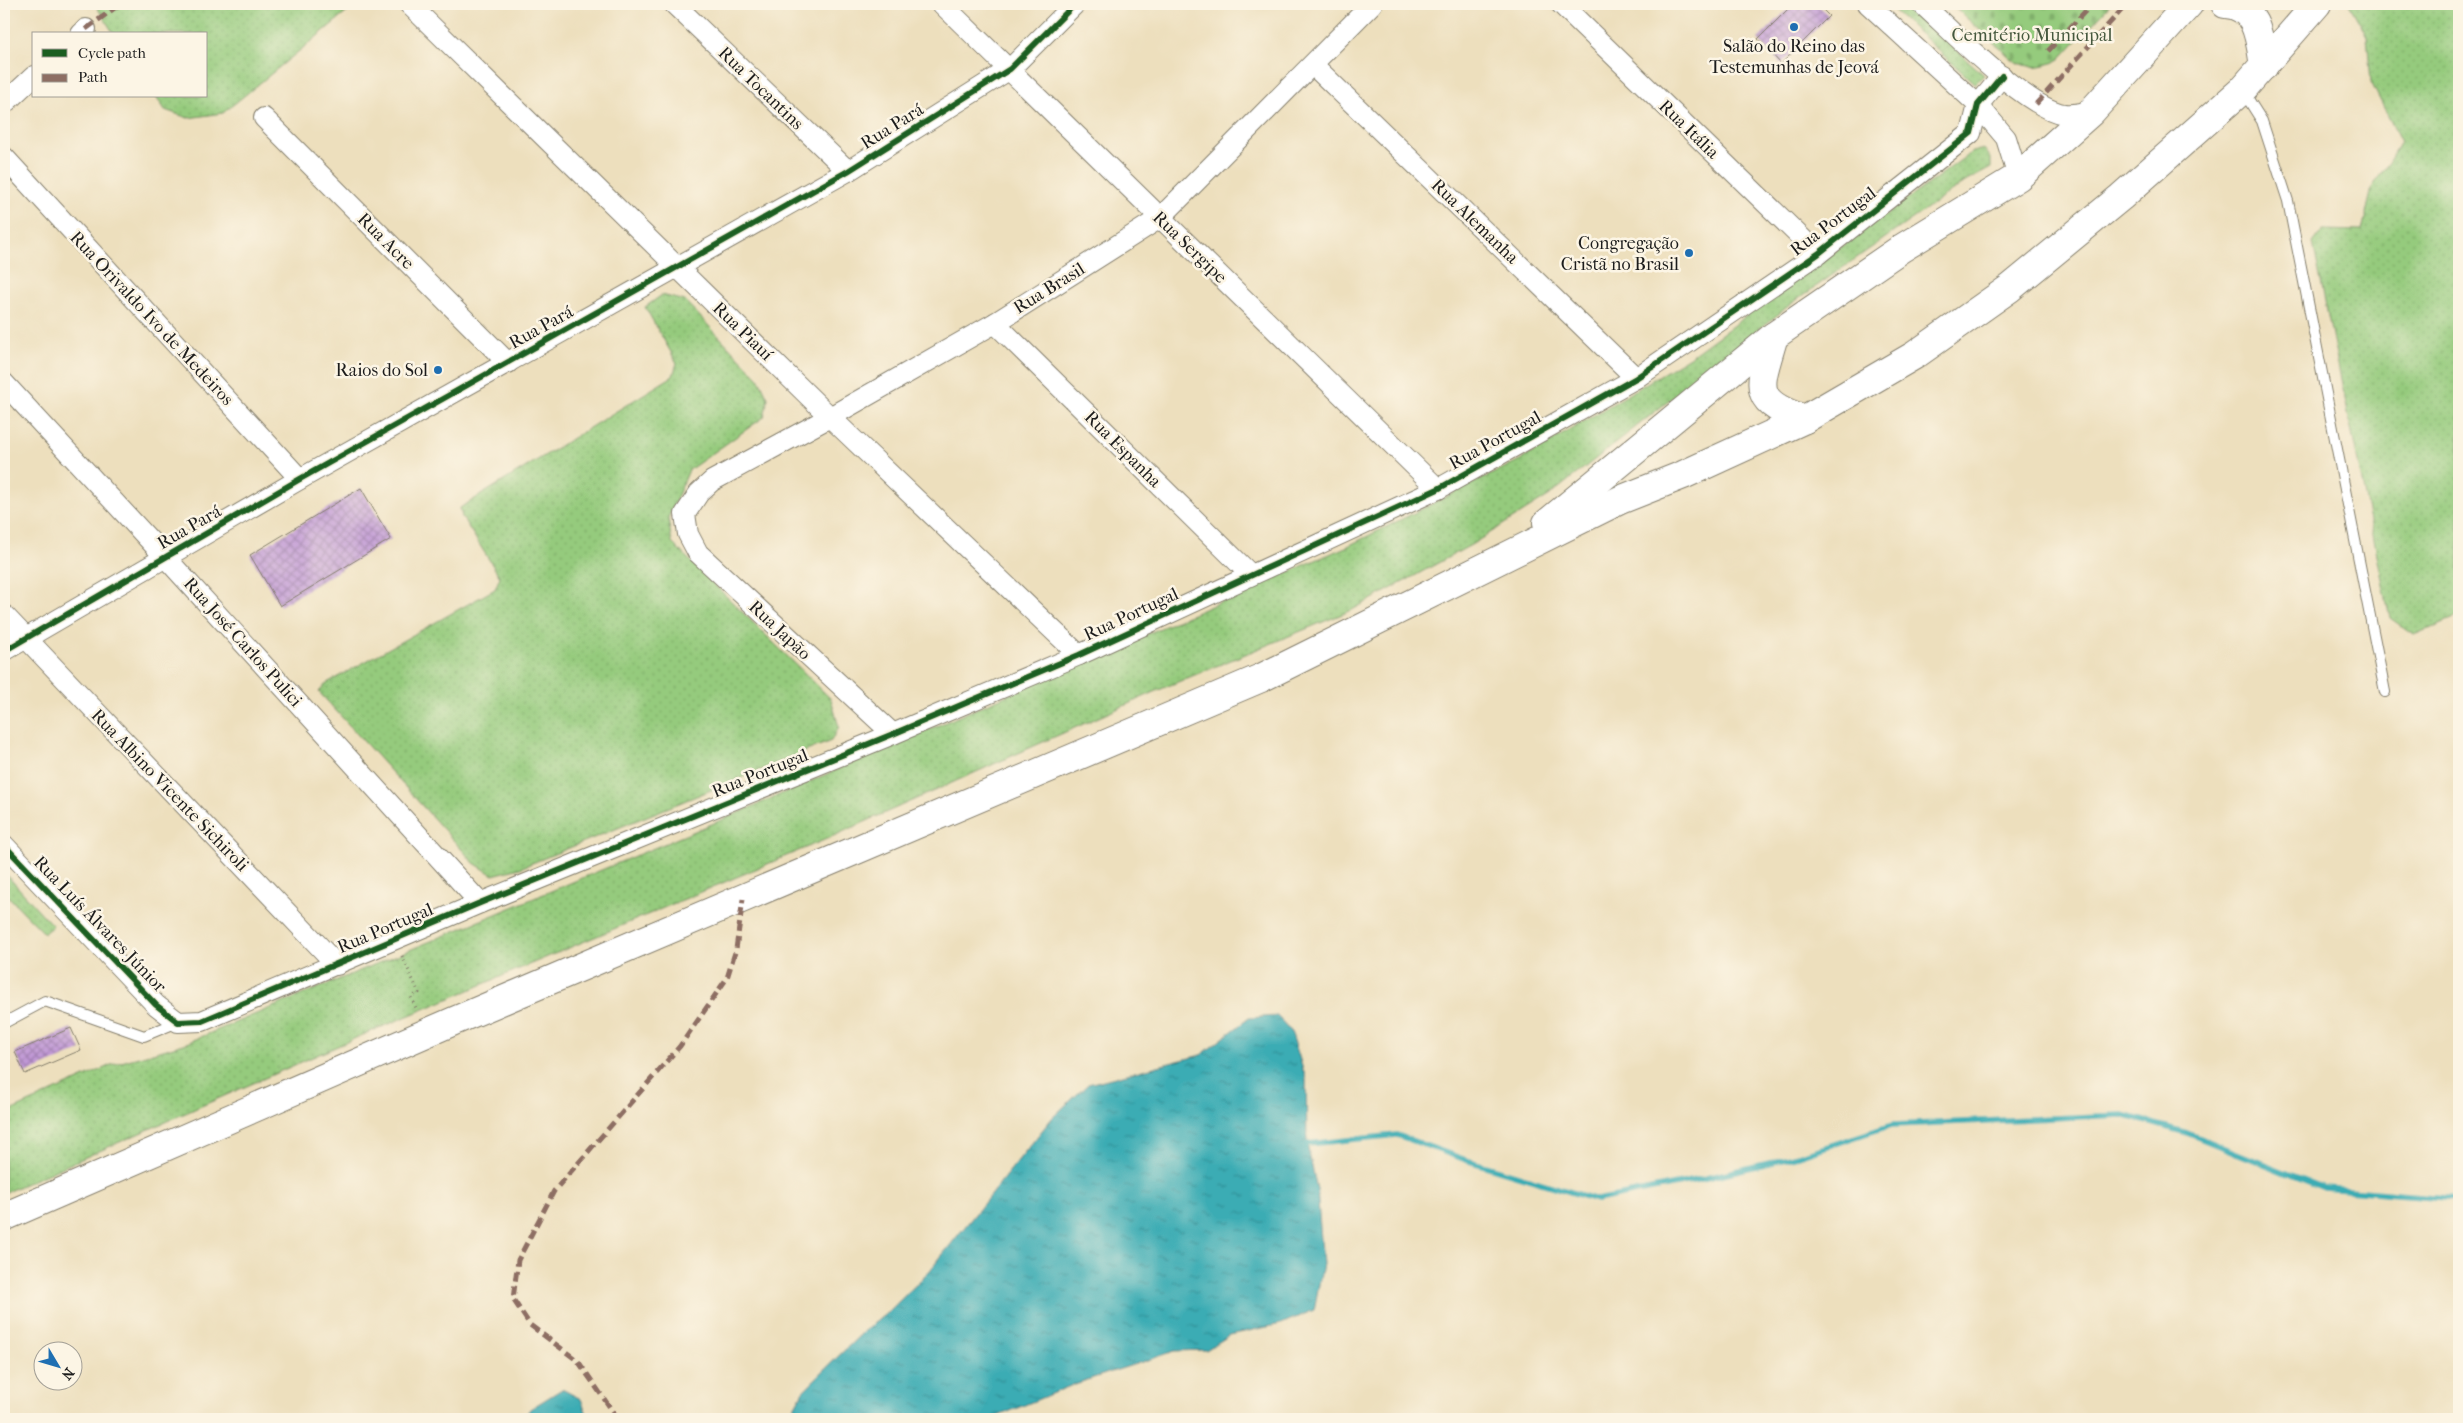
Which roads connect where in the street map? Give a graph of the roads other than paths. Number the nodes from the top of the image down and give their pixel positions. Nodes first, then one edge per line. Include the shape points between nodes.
1 (409, 4) edge
2 (674, 4) edge
3 (942, 4) edge
4 (1075, 4) edge
5 (1372, 4) edge
6 (1561, 4) edge
7 (1868, 4) edge
8 (1922, 4) edge
9 (2207, 4) edge
10 (2225, 4) edge
11 (2316, 4) edge
12 (2182, 11) edge
13 (1313, 65) junction
14 (2264, 66) junction
15 (1010, 70) junction
16 (2002, 76) junction
17 (32, 78) edge
18 (2242, 90) junction
19 (4, 104) edge
20 (1978, 105) junction
21 (2091, 112) junction
22 (264, 118) dead end
23 (4, 156) edge
24 (848, 172) junction
25 (2018, 177) junction
26 (1160, 218) junction
27 (1818, 254) junction
28 (678, 268) junction
29 (995, 323) junction
30 (1774, 336) junction
31 (508, 363) junction
32 (1636, 378) junction
33 (4, 383) edge
34 (830, 417) junction
35 (1805, 419) junction
36 (300, 479) junction
37 (1438, 489) junction
38 (685, 514) joint
39 (1513, 551) junction
40 (166, 558) junction
41 (1251, 575) junction
42 (4, 615) edge
43 (26, 639) junction
44 (4, 651) edge
45 (1079, 655) junction
46 (2384, 692) dead end
47 (893, 734) junction
48 (4, 845) edge
49 (480, 903) junction
50 (337, 965) junction
51 (178, 1022) junction
52 (4, 1023) edge
53 (4, 1217) edge

1 - 28 street, Rua Piauí
2 - 24 street, Rua Tocantins
3 - 15 street, Rua Sergipe
4 - 15 street, Rua Pará
5 - 13 street, Rua Brasil
6 - 27 street, Rua Itália
7 - 20 street
8 - 16 street
9 - 12 main road
10 - 14 main road via 2245,10 2257,26
11 - 14 main road
12 - 21 main road
13 - 26 street, Rua Brasil
13 - 32 street, Rua Alemanha
14 - 18 main road
15 - 24 street, Rua Pará
15 - 26 street, Rua Sergipe
16 - 20 street, Rua Portugal
16 - 21 street via 2036,104 2065,114
17 - 19 street
18 - 35 main road via 2121,197 2010,288 1915,354
18 - 46 lane via 2262,121 2288,201
20 - 25 street via 2006,138
20 - 27 street, Rua Portugal via 1971,133
21 - 25 main road
22 - 31 street, Rua Acre
23 - 36 street, Rua Orivaldo Ivo de Medeiros
24 - 28 street, Rua Pará
25 - 30 main road via 1902,248
26 - 29 street, Rua Brasil
26 - 37 street, Rua Sergipe
27 - 32 street, Rua Portugal
28 - 31 street, Rua Pará
28 - 34 street, Rua Piauí
29 - 34 street, Rua Brasil
29 - 41 street, Rua Espanha
30 - 35 main road via 1761,392 1768,402 1783,412
30 - 39 main road
31 - 36 street, Rua Pará
32 - 37 street, Rua Portugal
33 - 40 street, Rua José Carlos Pulici
34 - 38 street, Rua Brasil via 712,481
34 - 45 street, Rua Piauí
35 - 39 main road
36 - 40 street, Rua Pará
37 - 41 street, Rua Portugal
38 - 47 street, Rua Japão via 688,534 698,553
39 - 53 main road via 1261,678 454,1021
40 - 43 street, Rua Pará
40 - 49 street, Rua José Carlos Pulici
41 - 45 street, Rua Portugal
42 - 43 street, Rua Albino Vicente Sichiroli
43 - 44 street, Rua Pará
43 - 50 street, Rua Albino Vicente Sichiroli
45 - 47 street, Rua Portugal
47 - 49 street, Rua Portugal
48 - 51 street, Rua Luís Álvares Júnior via 156,1005
49 - 50 street, Rua Portugal
50 - 51 street, Rua Portugal via 202,1021
51 - 52 lane via 144,1036 45,1001

